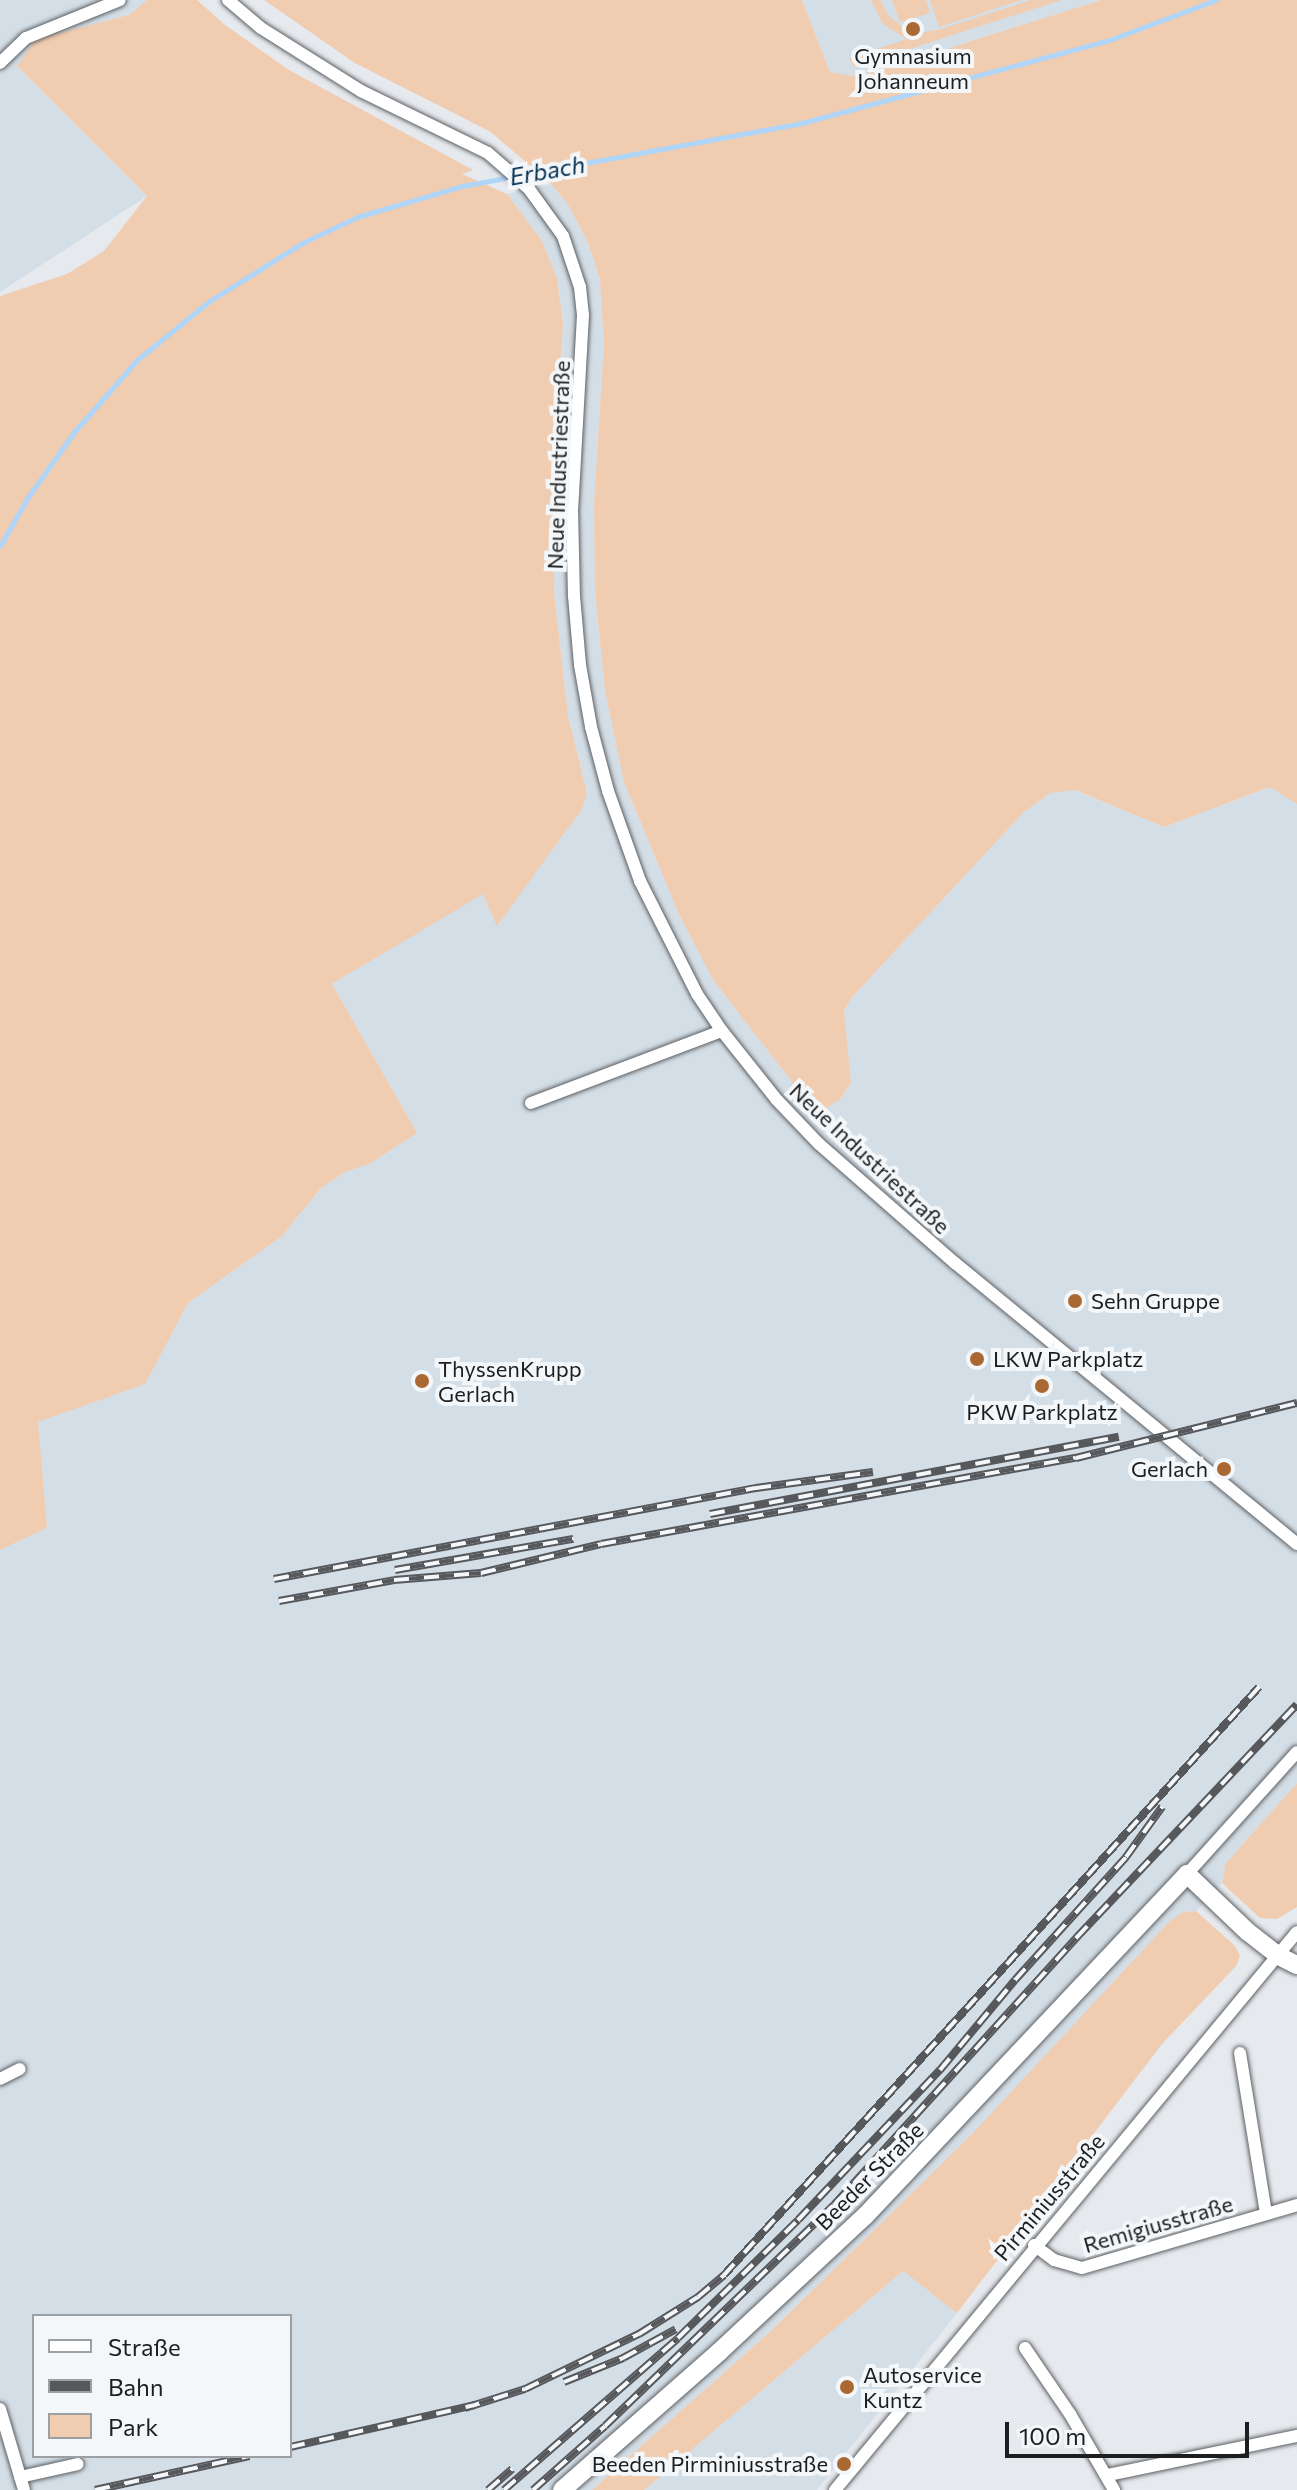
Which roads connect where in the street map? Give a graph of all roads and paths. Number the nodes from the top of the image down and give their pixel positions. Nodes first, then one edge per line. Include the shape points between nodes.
1 (120, 0) edge
2 (228, 0) edge
3 (0, 63) edge
4 (722, 1031) junction
5 (531, 1103) dead end
6 (1297, 1544) edge
7 (1297, 1752) edge
8 (1187, 1874) junction
9 (1297, 1932) edge
10 (1277, 1955) junction
11 (1297, 1965) edge
12 (1240, 2053) dead end
13 (20, 2069) dead end
14 (0, 2079) edge
15 (1297, 2205) edge
16 (1266, 2214) junction
17 (1034, 2245) junction
18 (1025, 2348) dead end
19 (0, 2409) edge
20 (1297, 2436) edge
21 (78, 2464) dead end
22 (1108, 2475) junction
23 (22, 2484) edge
24 (562, 2490) edge
25 (835, 2490) edge
26 (1114, 2490) edge

1 - 3 street via 26,38
2 - 4 street, Neue Industriestraße via 261,28 361,91 499,162 529,189 563,236 580,287 583,343 572,509 574,596 591,727 640,881 697,994
4 - 5 street
4 - 6 street, Neue Industriestraße via 819,1144
7 - 8 street
8 - 10 street
8 - 24 street, Beeder Straße via 865,2216
9 - 10 street, Pirminiusstraße
10 - 11 street
10 - 17 street, Pirminiusstraße
12 - 16 street
13 - 14 street
15 - 16 street, Remigiusstraße
16 - 17 street, Remigiusstraße via 1082,2268 1054,2260
17 - 25 street, Pirminiusstraße
18 - 22 street
19 - 23 street
20 - 22 street
21 - 23 street
22 - 26 street

